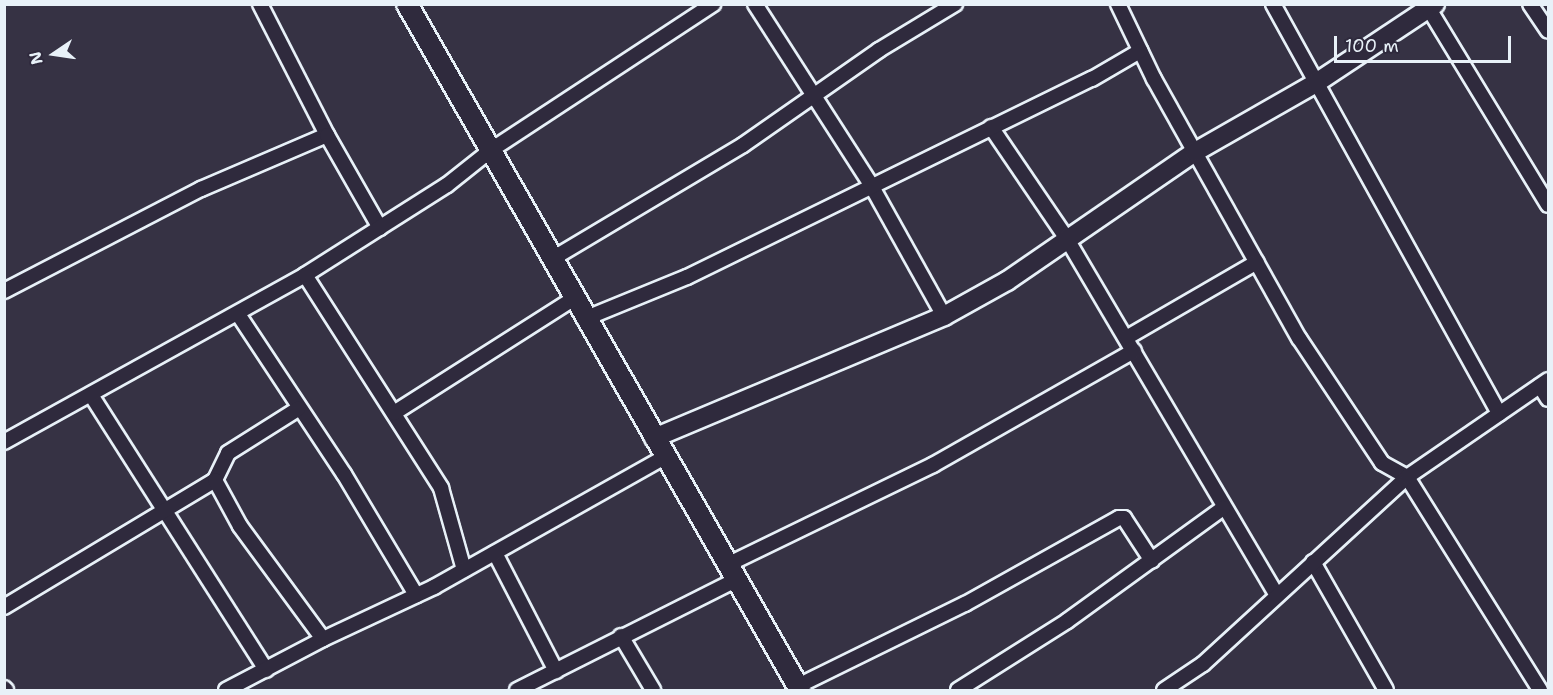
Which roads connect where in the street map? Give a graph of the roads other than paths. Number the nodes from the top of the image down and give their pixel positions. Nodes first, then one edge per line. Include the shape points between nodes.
1 (260, 4) edge
2 (407, 4) edge
3 (713, 4) edge
4 (755, 4) edge
5 (955, 4) edge
6 (1118, 4) edge
7 (1273, 4) edge
8 (1530, 4) edge
9 (1430, 6) edge
10 (1548, 31) edge
11 (1140, 51) junction
12 (1317, 83) junction
13 (813, 96) junction
14 (991, 127) junction
15 (327, 135) junction
16 (491, 150) junction
17 (1195, 152) junction
18 (871, 185) junction
19 (1548, 206) edge
20 (380, 228) junction
21 (1067, 239) junction
22 (552, 259) junction
23 (1257, 262) junction
24 (305, 275) junction
25 (4, 291) edge
26 (573, 299) junction
27 (238, 314) junction
28 (944, 316) junction
29 (584, 319) junction
30 (1126, 338) junction
31 (1134, 351) junction
32 (1544, 383) edge
33 (92, 395) junction
34 (1548, 399) edge
35 (298, 409) junction
36 (394, 413) junction
37 (1499, 414) junction
38 (654, 438) junction
39 (4, 442) edge
40 (665, 457) junction
41 (1407, 477) junction
42 (215, 480) junction
43 (166, 508) junction
44 (1223, 508) junction
45 (495, 553) junction
46 (1152, 561) junction
47 (1312, 562) junction
48 (464, 570) junction
49 (731, 573) junction
50 (1277, 595) junction
51 (416, 596) junction
52 (4, 607) edge
53 (621, 636) junction
54 (323, 639) junction
55 (266, 670) junction
56 (556, 671) junction
57 (799, 688) edge
58 (226, 690) edge
59 (517, 690) edge
60 (653, 690) edge
61 (958, 690) edge
62 (1164, 690) edge
63 (1386, 690) edge
64 (1540, 690) edge

1 - 15 street
2 - 16 main road
3 - 16 street
4 - 13 street
5 - 13 street
6 - 11 street
7 - 12 street
8 - 10 street
9 - 12 street via 1385,42
9 - 19 street
11 - 14 street via 1092,79
11 - 17 street
12 - 17 street
12 - 37 street
13 - 18 street
13 - 22 street via 743,145
14 - 18 street
14 - 21 street
15 - 20 street
15 - 25 street via 201,189
16 - 20 street via 447,185
16 - 22 main road
17 - 21 street
17 - 23 street
18 - 28 street
18 - 29 street via 687,277
20 - 24 street
21 - 28 street via 1007,281
21 - 30 street
22 - 26 main road
23 - 30 street
23 - 41 street via 1299,338 1382,463
24 - 27 street
24 - 36 street
26 - 29 main road
26 - 36 street
27 - 33 street
27 - 35 street
28 - 38 street
29 - 38 main road
30 - 31 street
31 - 44 street
31 - 49 street
32 - 34 street
32 - 37 street
33 - 39 street
33 - 43 street
35 - 42 street via 228,453
35 - 51 street via 344,474
36 - 48 street via 441,488
37 - 41 street
38 - 40 main road
40 - 45 street
40 - 49 main road
41 - 47 street
41 - 64 street
42 - 43 street
42 - 54 street via 240,526
43 - 52 street
43 - 55 street
44 - 46 street
44 - 50 street
45 - 48 street
45 - 56 street
46 - 57 street via 1124,518 1119,518 965,604
46 - 61 street
47 - 50 street
47 - 63 street
48 - 51 street
49 - 53 street
49 - 57 main road
50 - 62 street via 1203,664
51 - 54 street
53 - 56 street
53 - 60 street
54 - 55 street
55 - 58 street
56 - 59 street

